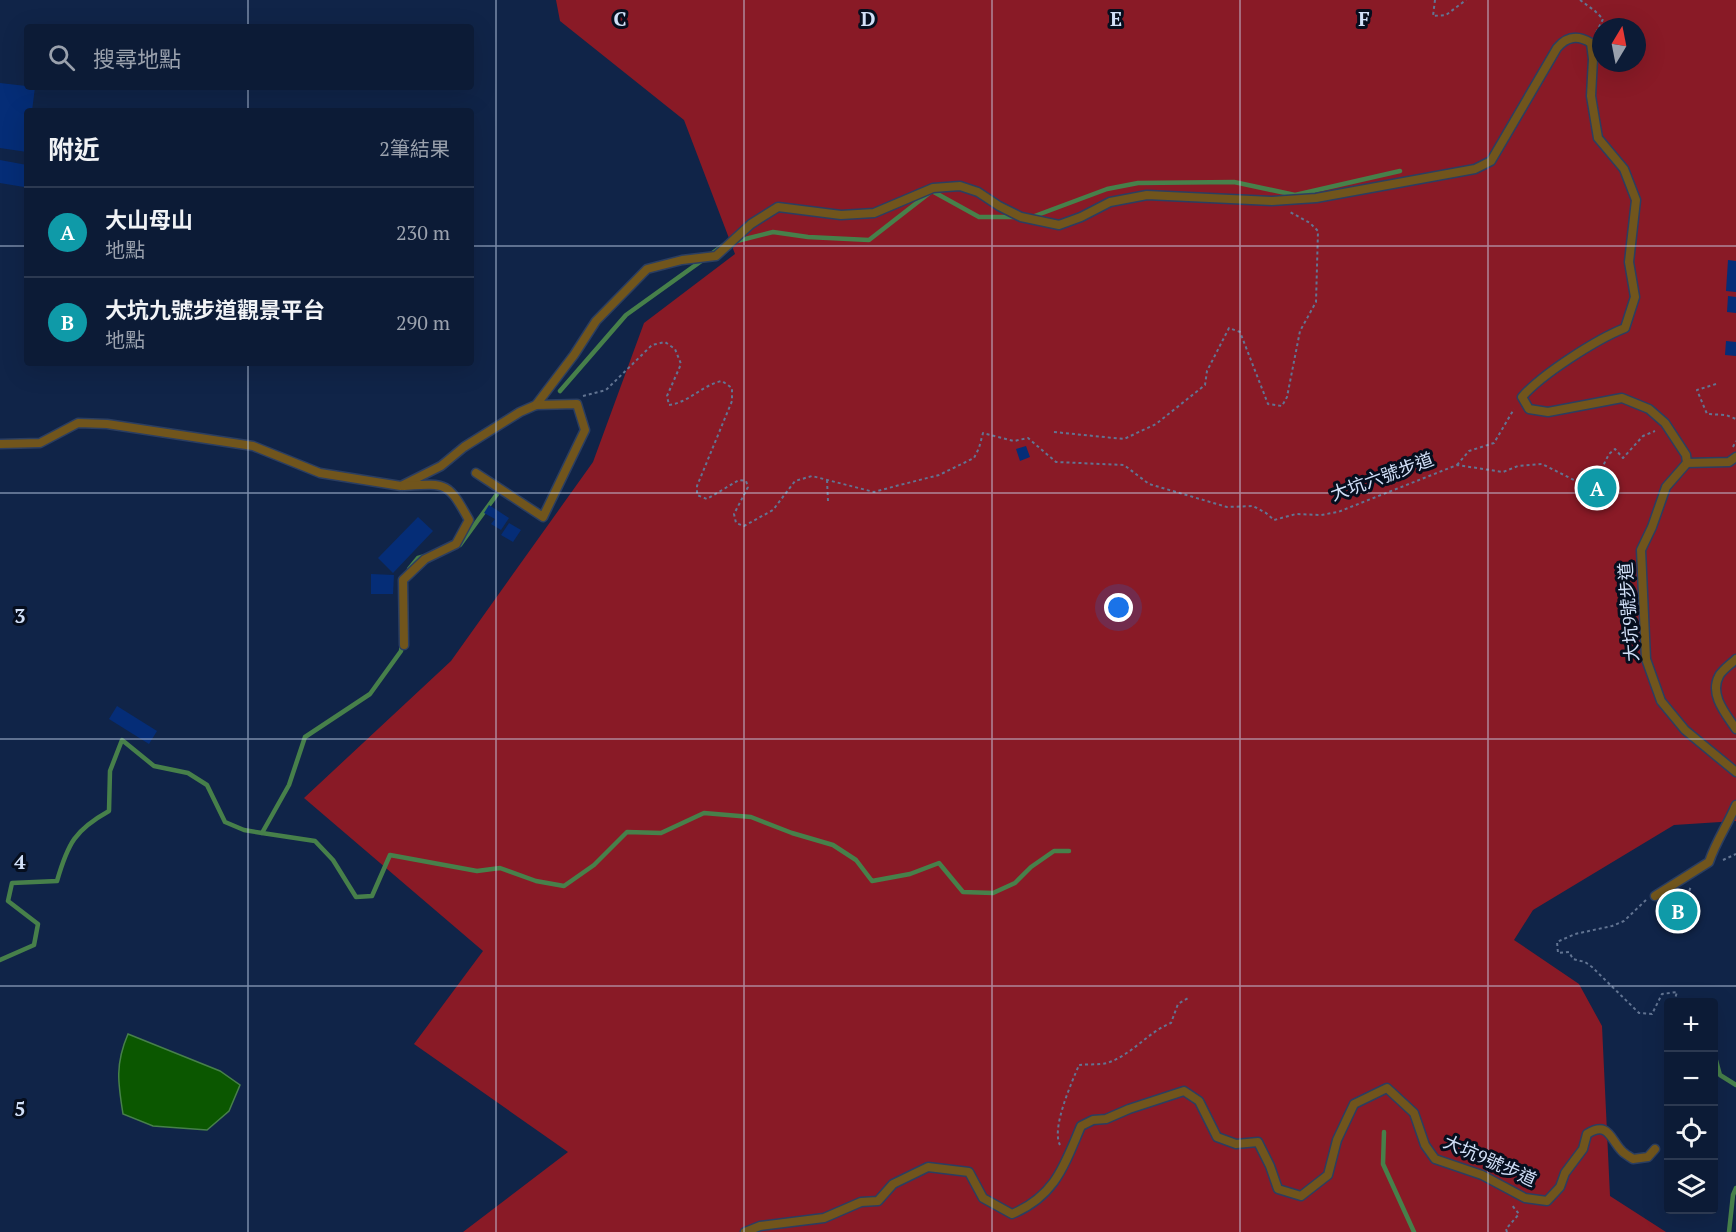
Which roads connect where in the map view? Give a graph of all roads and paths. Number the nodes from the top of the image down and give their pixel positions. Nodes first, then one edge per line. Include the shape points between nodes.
1 (1435, 0) edge
2 (1466, 0) edge
3 (1580, 0) edge
4 (1591, 43) junction
5 (1272, 201) junction
6 (1716, 384) dead end
7 (1522, 397) junction
8 (577, 404) junction
9 (536, 405) junction
10 (1736, 419) edge
11 (1655, 431) dead end
12 (1054, 432) dead end
13 (0, 444) edge
14 (1736, 457) edge
15 (1687, 463) junction
16 (1457, 465) junction
17 (476, 473) dead end
18 (827, 480) junction
19 (401, 486) junction
20 (828, 501) dead end
21 (404, 645) dead end
22 (1736, 659) edge
23 (1736, 729) edge
24 (1736, 772) edge
25 (1736, 805) edge
26 (1693, 872) junction
27 (1654, 896) joint
28 (1678, 911) dead end
29 (1190, 997) dead end
30 (1675, 998) edge
31 (1655, 1149) dead end
32 (1067, 1158) junction
33 (1504, 1188) junction
34 (745, 1232) edge
35 (1507, 1232) edge

1 - 2 path via 1433,16 1446,15
3 - 4 path via 1603,19
4 - 5 lane via 1574,37 1564,40 1491,161 1475,169 1316,198
4 - 7 lane via 1598,138 1624,169 1636,200 1629,262 1635,297 1626,328 1610,334 1534,383
5 - 9 lane via 1146,195 1110,202 1059,225 1021,217 960,186 933,188 874,213 841,215 778,207 751,224 716,256 647,269 596,321
5 - 12 path via 1318,231 1319,248 1316,302 1300,331 1282,406 1269,404 1240,332 1229,328 1207,370 1205,385 1156,424 1125,438
6 - 10 path via 1697,390 1707,414
7 - 15 lane via 1529,409 1548,412 1622,398 1649,409 1665,423
7 - 16 path via 1494,442 1469,451
8 - 9 lane
8 - 17 lane via 585,430 543,517
8 - 18 path, 大坑六號步道 via 585,394 606,390 652,345 665,342 675,349 681,364 667,396 669,405 681,404 710,383 722,381 732,388 732,401 697,486 697,495 707,499 739,480 746,481 748,487 734,514 736,523 744,526 773,510 795,481 812,476
9 - 19 lane via 464,447 441,466
11 - 16 path, 大坑六號步道 via 1643,436 1623,458 1615,449 1602,468 1582,484 1542,464 1503,472
13 - 19 lane via 40,443 78,423 107,424 253,446 320,473
14 - 15 lane via 1729,462
15 - 24 lane, 大坑9號步道 via 1666,487 1641,550 1646,659 1660,701 1686,730
16 - 18 path, 大坑六號步道 via 1338,513 1296,514 1274,520 1252,506 1227,507 1157,487 1124,465 1056,462 1028,438 1014,441 982,433 974,458 939,474 874,492
18 - 20 path
19 - 21 lane via 437,484 455,494 469,520 456,544 425,559 404,580
22 - 23 lane via 1719,675 1716,693
25 - 26 lane via 1709,862
26 - 27 lane
26 - 28 path via 1689,895
27 - 30 path via 1618,923 1557,942 1558,953 1569,952 1573,959 1592,967 1639,1013 1652,1014 1662,994 1677,992
29 - 32 path via 1178,1004 1171,1023 1119,1057 1107,1063 1079,1065 1060,1121 1058,1141
31 - 33 lane, 大坑9號步道 via 1648,1157 1633,1159 1604,1130 1594,1130 1587,1134 1583,1149 1560,1187 1546,1201 1525,1198
32 - 33 lane, 大坑9號步道 via 1081,1126 1184,1091 1199,1101 1217,1137 1236,1144 1258,1142 1278,1189 1301,1196 1328,1176 1337,1140 1354,1104 1387,1088 1414,1113 1425,1145 1435,1159 1482,1175
32 - 34 lane, 大坑9號步道 via 1048,1191 1012,1214 983,1197 969,1172 928,1167 893,1184 878,1201 861,1202 824,1218 760,1226
33 - 35 path via 1519,1214

